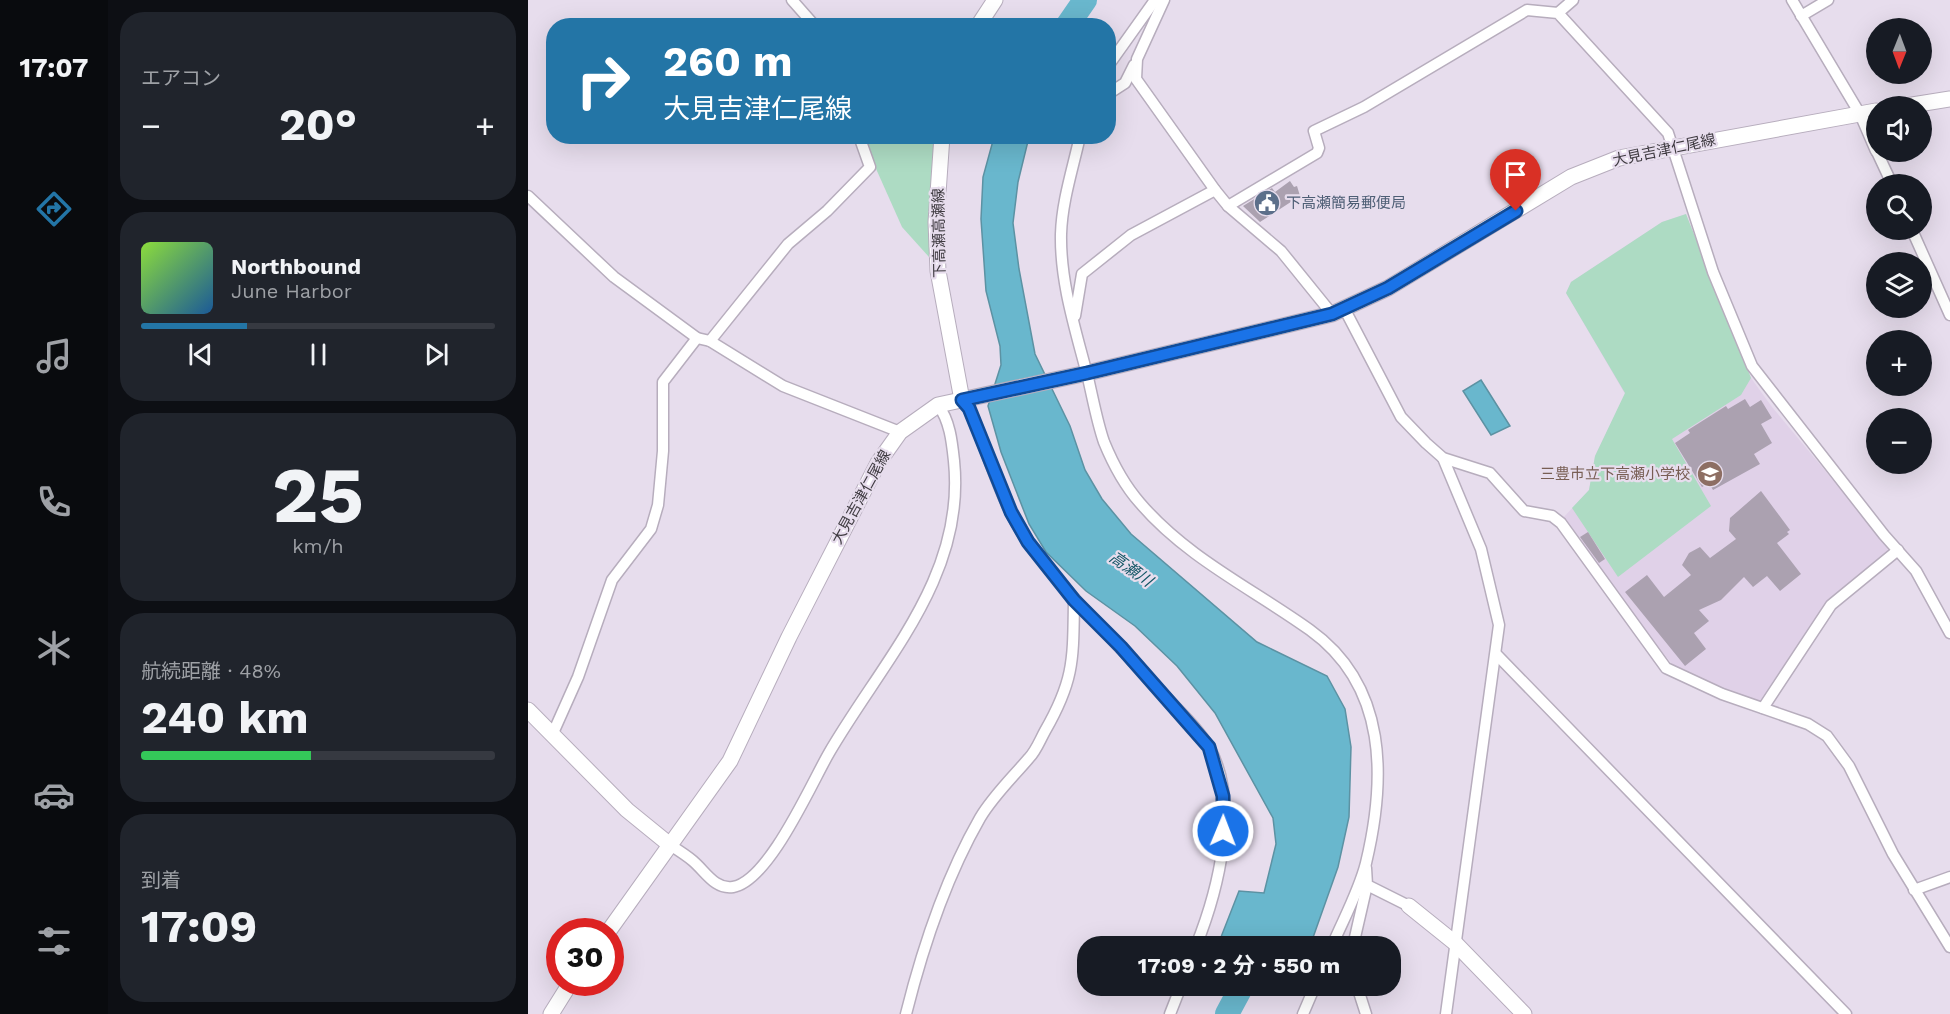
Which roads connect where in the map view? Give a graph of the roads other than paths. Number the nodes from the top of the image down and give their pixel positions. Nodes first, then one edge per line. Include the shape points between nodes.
1 (792, 0) edge
2 (995, 0) edge
3 (1155, 0) edge
4 (1164, 0) edge
5 (1519, 0) edge
6 (1574, 0) edge
7 (1792, 0) edge
8 (1828, 0) edge
9 (1527, 10) junction
10 (1558, 13) junction
11 (1801, 16) junction
12 (808, 18) edge
13 (983, 18) edge
14 (1116, 55) edge
15 (1137, 59) junction
16 (1116, 89) edge
17 (1950, 99) edge
18 (1932, 102) edge
19 (1866, 113) edge
20 (1860, 114) junction
21 (1866, 127) edge
22 (862, 144) edge
23 (941, 144) edge
24 (1078, 144) edge
25 (1671, 147) junction
26 (1215, 190) junction
27 (528, 196) edge
28 (1228, 206) junction
29 (1916, 240) edge
30 (1338, 311) junction
31 (1950, 315) edge
32 (1074, 322) junction
33 (697, 338) junction
34 (710, 340) junction
35 (1087, 373) junction
36 (962, 400) junction
37 (938, 405) junction
38 (900, 432) junction
39 (1443, 458) junction
40 (1898, 550) junction
41 (1074, 600) junction
42 (1950, 633) edge
43 (1497, 655) junction
44 (1763, 708) junction
45 (528, 710) edge
46 (553, 733) junction
47 (670, 845) junction
48 (1365, 864) junction
49 (1950, 877) edge
50 (1367, 885) junction
51 (1914, 890) junction
52 (1409, 906) joint
53 (618, 918) edge
54 (1199, 936) edge
55 (1336, 936) edge
56 (1355, 936) edge
57 (1455, 943) junction
58 (1950, 947) edge
59 (562, 996) edge
60 (1177, 996) edge
61 (1311, 996) edge
62 (1360, 996) edge
63 (551, 1014) edge
64 (906, 1014) edge
65 (1170, 1014) edge
66 (1303, 1014) edge
67 (1366, 1014) edge
68 (1446, 1014) edge
69 (1524, 1014) edge
70 (1846, 1014) edge

1 - 12 street
2 - 13 main road
3 - 14 street
4 - 15 street
5 - 9 street
6 - 10 street
7 - 11 street
8 - 11 street
9 - 10 street
9 - 28 street via 1314,131 1317,153
10 - 25 street via 1668,133
11 - 20 street
15 - 16 street via 1125,83
15 - 26 street via 1136,79
17 - 18 main road
19 - 20 main road, 大見吉津仁尾線
20 - 21 street
20 - 25 main road, 大見吉津仁尾線
22 - 34 street via 870,167 828,212 788,244
23 - 36 main road, 下高瀬高瀬線 via 936,222 938,271
24 - 32 street via 1061,233 1062,270
25 - 30 main road, 大見吉津仁尾線 via 1618,158 1571,177 1388,288
25 - 40 street via 1713,272 1752,366
26 - 28 street
26 - 32 street via 1131,235 1082,273
27 - 33 street via 614,277
28 - 30 street via 1281,251
29 - 31 street
30 - 35 main road, 大見吉津仁尾線
30 - 39 street via 1401,417
32 - 35 street
33 - 34 street
33 - 46 street via 663,382 663,451 658,505 651,529 612,580 578,677
34 - 38 street via 783,386
35 - 36 main road, 大見吉津仁尾線
35 - 48 street via 1104,441 1119,474 1139,502 1168,532 1211,565 1311,631 1337,652 1352,674 1371,715 1378,759 1377,801
36 - 37 main road, 大見吉津仁尾線
36 - 41 street via 969,408 1011,512 1028,542
37 - 38 main road, 大見吉津仁尾線
37 - 47 street via 945,415 955,475 953,518 938,571 921,609 882,675 842,731 786,835 748,879 735,887 717,885
38 - 47 main road, 大見吉津仁尾線 via 861,494 730,761
39 - 43 street via 1481,549 1499,625
39 - 44 street via 1490,472 1524,511 1552,516 1561,523 1666,668
40 - 42 street via 1916,571
40 - 44 street via 1831,605
41 - 54 street via 1209,747 1223,796 1222,849 1214,894
41 - 64 street via 1073,663 1064,697 1031,757 982,816 958,859 918,963
43 - 57 street
43 - 70 street
44 - 51 street via 1808,724 1827,736 1849,766
45 - 46 main road
46 - 47 main road via 627,810
47 - 53 main road, 大見吉津仁尾線
48 - 50 street
48 - 55 street
49 - 51 street
50 - 52 street
50 - 56 street
51 - 58 street
52 - 57 main road
57 - 68 street
57 - 69 main road
59 - 63 main road
60 - 65 street
61 - 66 street
62 - 67 street

